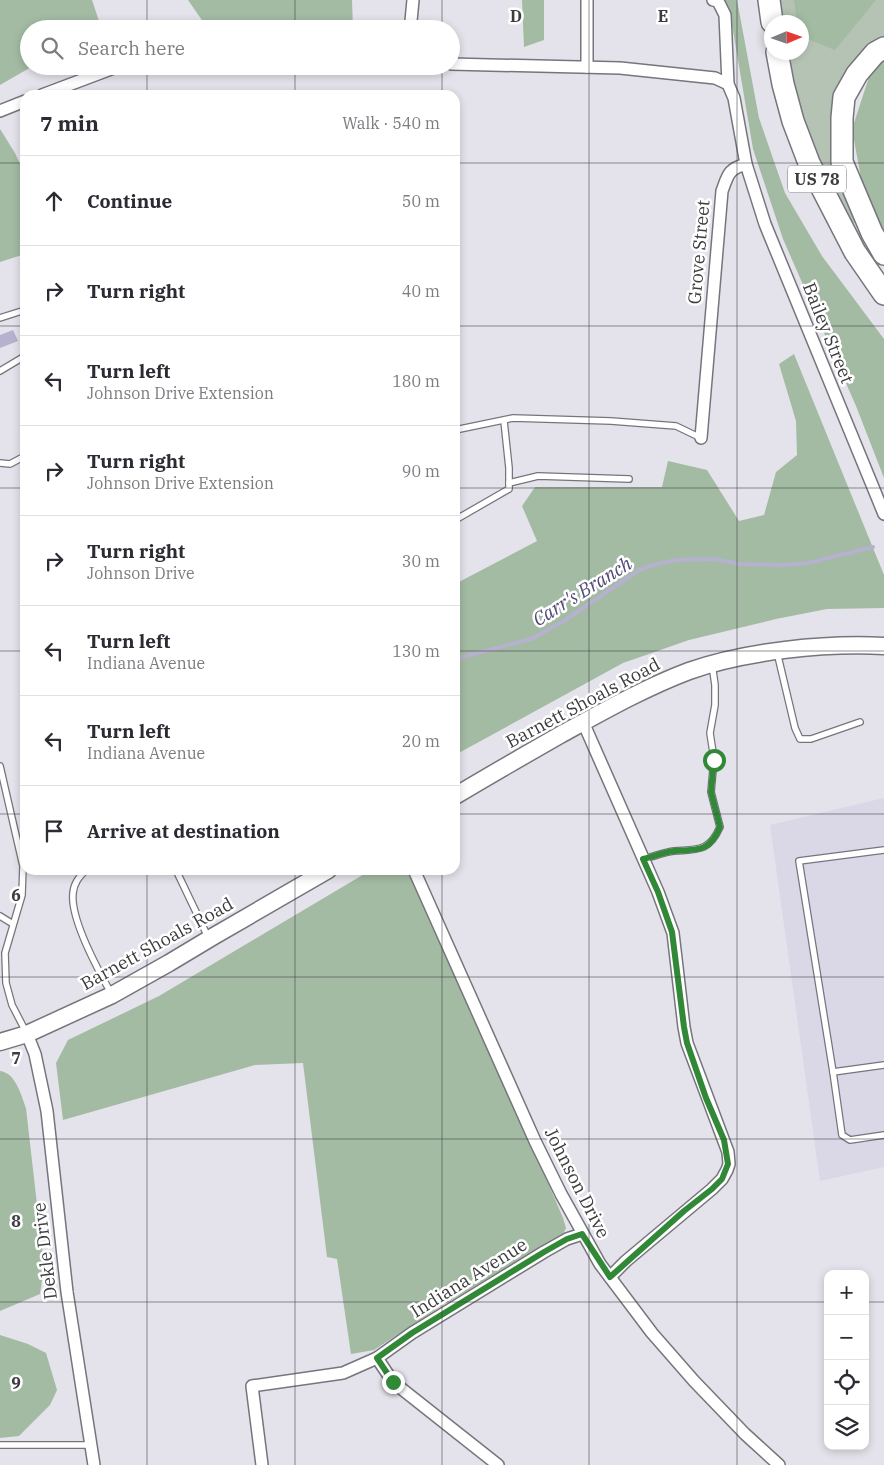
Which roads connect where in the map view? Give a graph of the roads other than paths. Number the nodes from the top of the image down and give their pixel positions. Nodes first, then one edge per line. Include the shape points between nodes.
1 (413, 0) edge
2 (587, 0) edge
3 (713, 0) edge
4 (769, 0) edge
5 (771, 15) edge
6 (411, 20) edge
7 (884, 48) edge
8 (778, 60) edge
9 (460, 64) edge
10 (587, 67) junction
11 (95, 75) edge
12 (728, 84) junction
13 (55, 90) edge
14 (20, 103) edge
15 (0, 111) edge
16 (746, 164) junction
17 (884, 254) edge
18 (884, 294) edge
19 (20, 312) edge
20 (0, 318) edge
21 (20, 359) edge
22 (0, 371) edge
23 (504, 421) junction
24 (460, 429) edge
25 (701, 438) joint
26 (20, 459) edge
27 (0, 463) edge
28 (629, 479) dead end
29 (509, 483) junction
30 (884, 514) edge
31 (460, 517) edge
32 (884, 646) edge
33 (777, 652) junction
34 (712, 664) junction
35 (583, 722) junction
36 (860, 722) dead end
37 (0, 766) edge
38 (460, 793) edge
39 (884, 850) edge
40 (20, 853) edge
41 (643, 859) junction
42 (23, 875) edge
43 (81, 875) edge
44 (178, 875) edge
45 (319, 875) edge
46 (416, 875) edge
47 (0, 916) edge
48 (13, 924) junction
49 (209, 939) junction
50 (112, 995) junction
51 (27, 1034) junction
52 (0, 1042) edge
53 (884, 1065) edge
54 (834, 1072) junction
55 (884, 1135) edge
56 (582, 1234) junction
57 (610, 1277) junction
58 (377, 1358) junction
59 (0, 1445) edge
60 (90, 1445) junction
61 (94, 1465) edge
62 (262, 1465) edge
63 (498, 1465) edge
64 (779, 1465) edge

1 - 6 street
2 - 10 street
3 - 12 street via 718,2 725,15
4 - 5 highway
7 - 17 highway via 875,53 857,74 844,97 842,162
8 - 18 highway, US 78 via 793,121 809,163 854,252
9 - 10 street
10 - 12 street via 715,78
11 - 13 street
12 - 16 street via 734,98
14 - 15 street
16 - 25 street, Grove Street via 734,167 722,191
16 - 30 street, Bailey Street via 765,224
19 - 20 lane
21 - 22 lane
23 - 24 lane
23 - 25 lane via 513,418 664,424
23 - 29 lane
26 - 27 lane via 10,464
28 - 29 lane via 538,476
29 - 31 lane via 509,489
32 - 33 main road, Barnett Shoals Road via 852,644
33 - 34 main road, Barnett Shoals Road
33 - 36 lane via 800,739 811,739
34 - 35 main road, Barnett Shoals Road via 642,691
34 - 41 lane via 716,685 710,733 714,760 711,792 720,827 713,841 698,850 673,851
35 - 38 main road, Barnett Shoals Road
35 - 41 street
37 - 40 lane
39 - 54 lane via 799,862
41 - 57 street via 672,932 687,1043 724,1140 728,1164 722,1179 712,1189
42 - 48 lane via 22,895
43 - 50 lane via 73,893 76,915 91,957
44 - 49 lane
45 - 49 main road, Barnett Shoals Road
46 - 56 street, Johnson Drive via 535,1141
47 - 48 lane
48 - 51 lane via 5,953 6,983 12,1005
49 - 50 main road, Barnett Shoals Road
50 - 51 main road, Barnett Shoals Road
51 - 52 main road, Barnett Shoals Road
51 - 60 street, Dekle Drive via 36,1054 47,1111 67,1292
53 - 54 lane
54 - 55 lane via 842,1135 850,1140
56 - 57 street, Johnson Drive
56 - 58 street, Indiana Avenue via 544,1252
57 - 64 street, Johnson Drive via 652,1333 694,1381
58 - 62 street, Indiana Avenue via 343,1373 252,1386
58 - 63 street via 393,1382
59 - 60 lane
60 - 61 street, Dekle Drive

